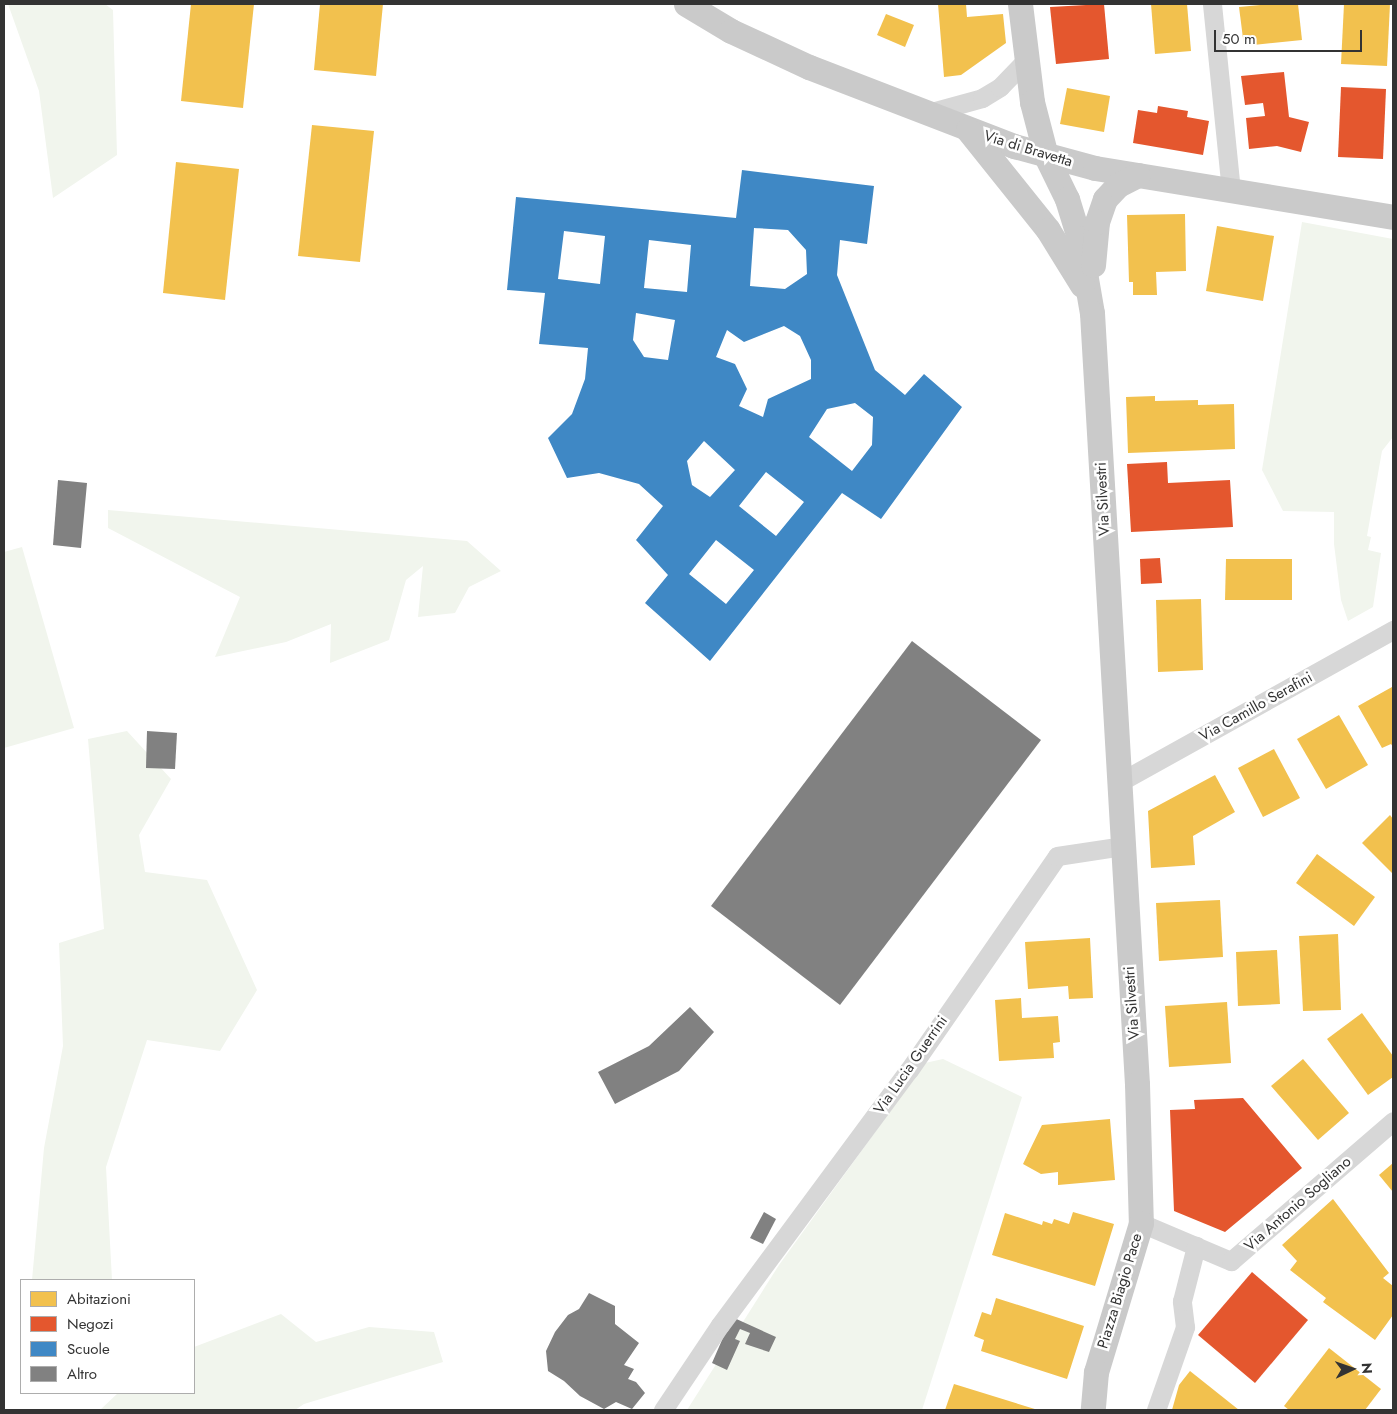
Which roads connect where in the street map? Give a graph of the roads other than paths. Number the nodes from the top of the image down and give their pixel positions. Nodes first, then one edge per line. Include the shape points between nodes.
1 (686, 4) edge
2 (1020, 4) edge
3 (1212, 4) edge
4 (1025, 61) junction
5 (928, 113) junction
6 (968, 130) junction
7 (1046, 156) junction
8 (1138, 175) junction
9 (1231, 190) junction
10 (1393, 217) edge
11 (1090, 300) junction
12 (1393, 630) edge
13 (1118, 783) junction
14 (1122, 846) junction
15 (1393, 1122) edge
16 (1140, 1223) junction
17 (1196, 1246) junction
18 (663, 1410) edge
19 (1093, 1410) edge
20 (1156, 1410) edge

1 - 5 main road, Via di Bravetta via 777,52
2 - 4 main road, Via Silvestri
3 - 9 street
4 - 5 street via 1000,87 982,98
4 - 7 main road, Via Silvestri
5 - 6 main road, Via di Bravetta
6 - 7 main road, Via di Bravetta
6 - 11 main road, Via Silvestri via 1048,230
7 - 8 main road, Via di Bravetta
7 - 11 main road, Via Silvestri via 1067,199
8 - 9 main road, Via di Bravetta
8 - 11 main road, Via Silvestri via 1118,185 1100,209
9 - 10 main road, Via di Bravetta
11 - 13 main road, Via Silvestri
12 - 13 street, Via Camillo Serafini
13 - 14 main road, Via Silvestri
14 - 16 main road, Via Silvestri via 1137,1094
14 - 18 street, Via Lucia Guerrini via 1057,856 909,1070 720,1325
15 - 17 street, Via Antonio Sogliano via 1231,1261
16 - 17 street, Piazza Biagio Pace
16 - 19 main road, Piazza Biagio Pace via 1096,1372
17 - 20 street via 1182,1301 1185,1327

